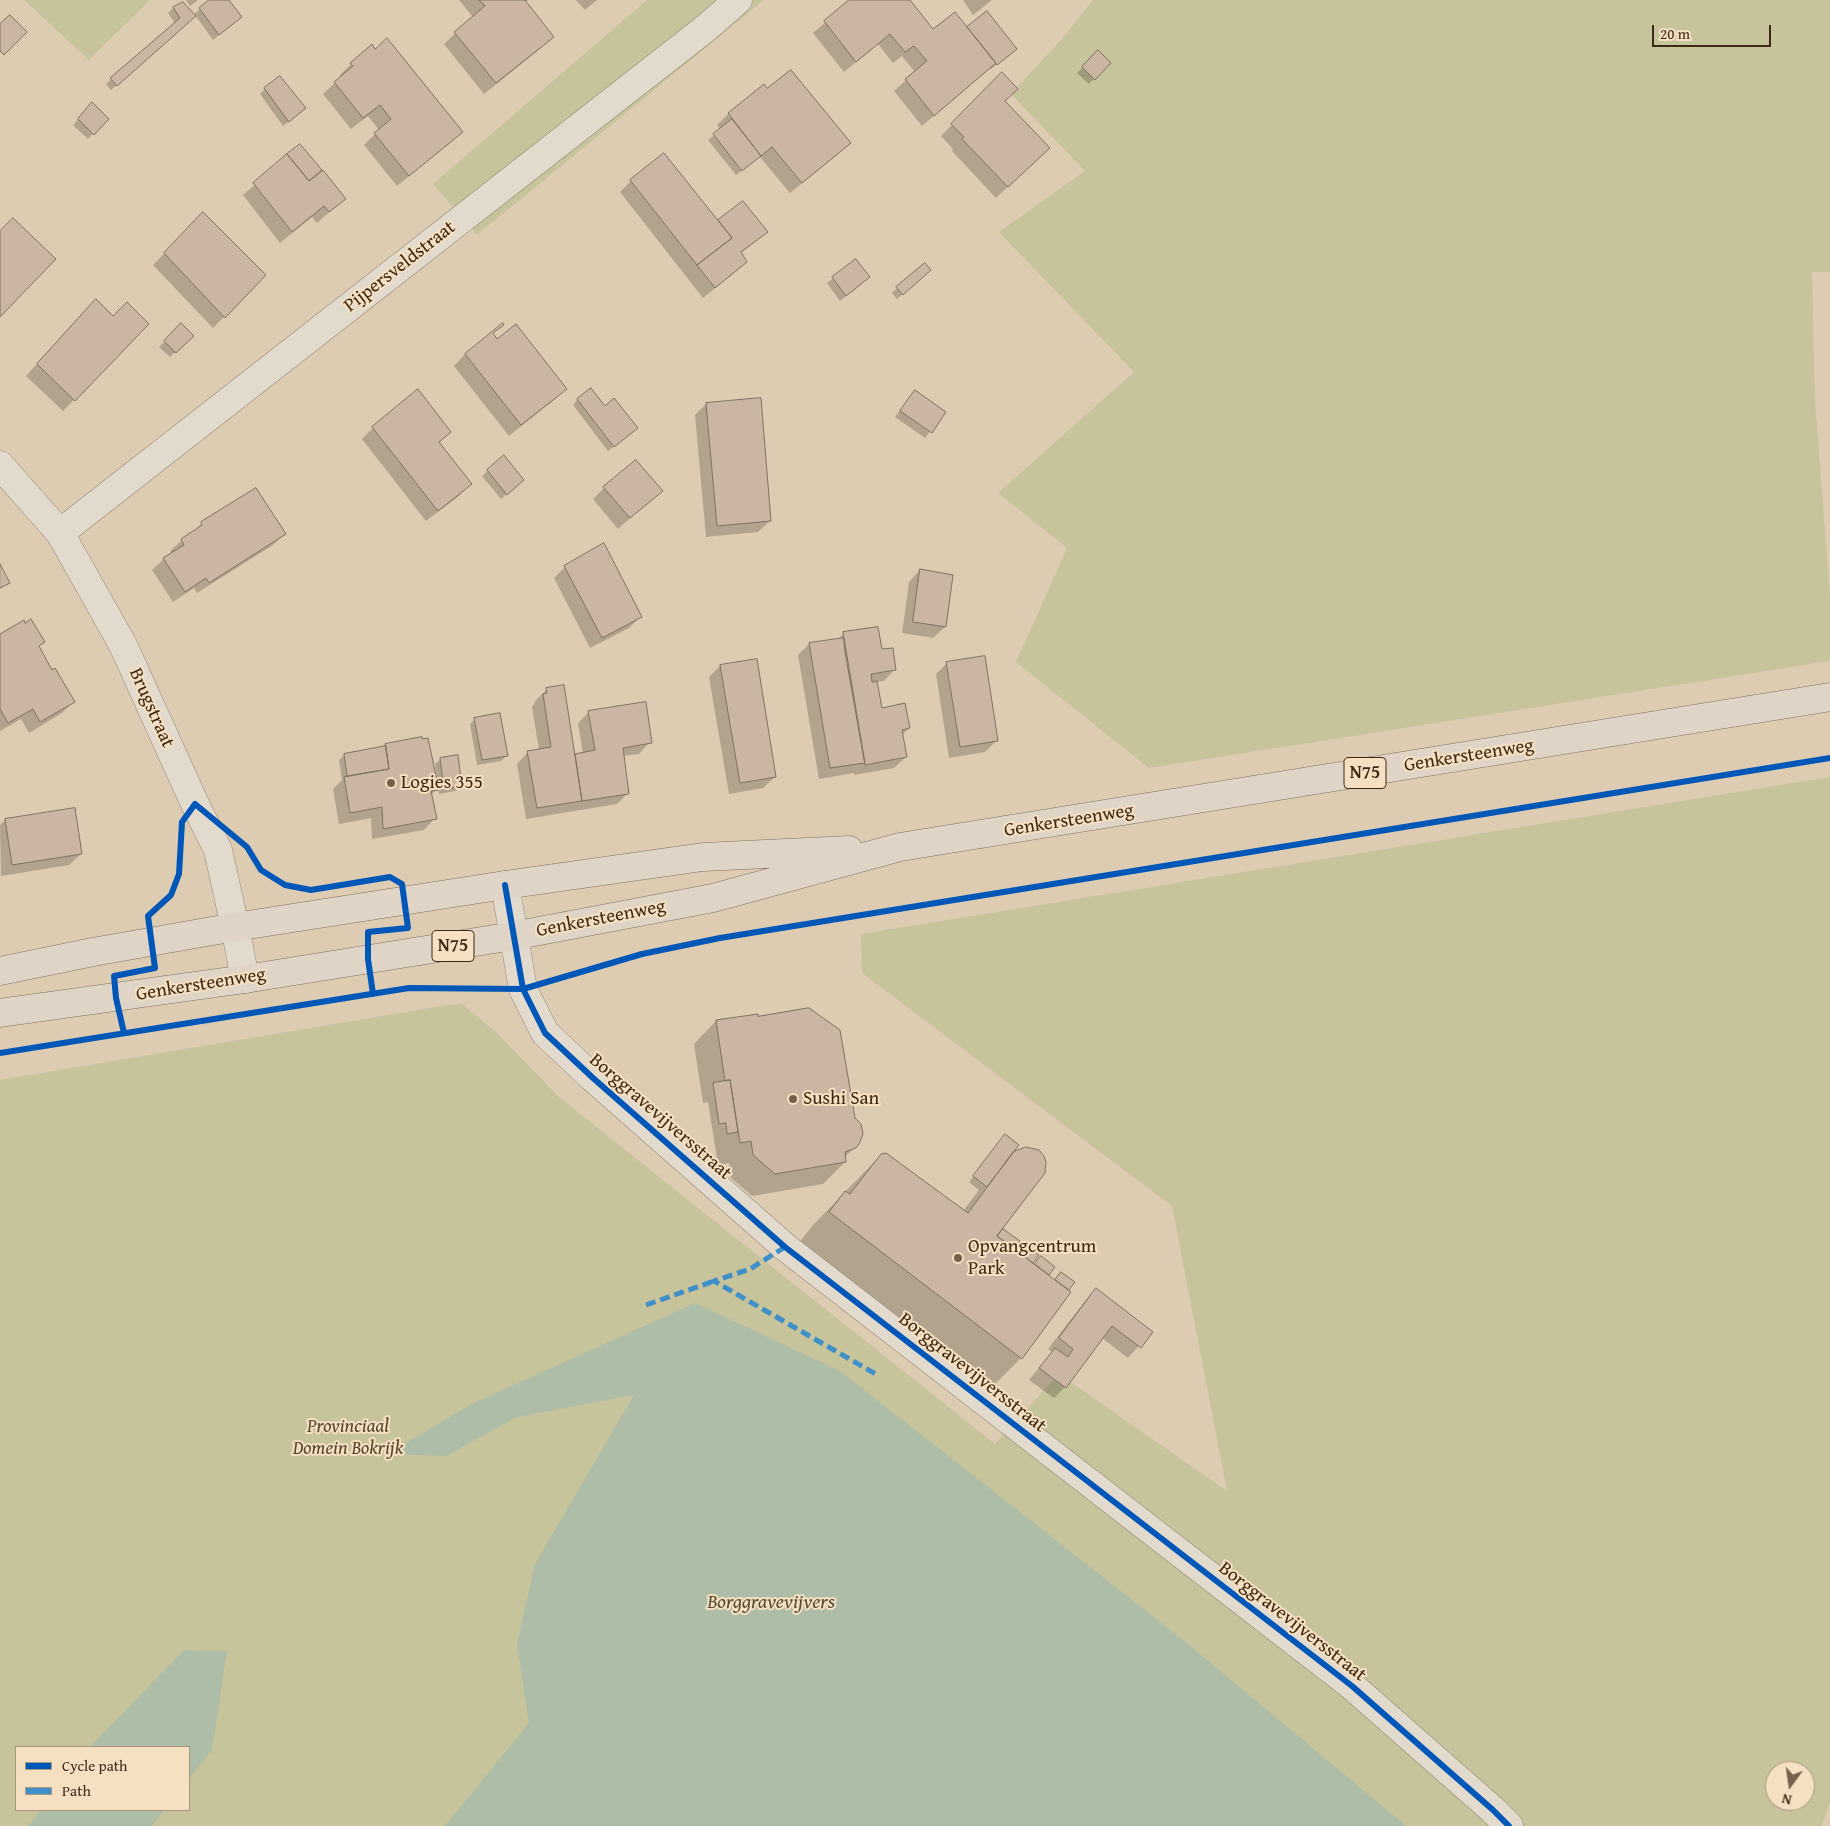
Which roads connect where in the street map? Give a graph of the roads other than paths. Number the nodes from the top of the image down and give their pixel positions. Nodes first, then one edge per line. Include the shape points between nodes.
1 (738, 0) edge
2 (0, 465) edge
3 (60, 533) junction
4 (1830, 697) edge
5 (900, 848) junction
6 (505, 885) junction
7 (235, 927) junction
8 (513, 936) junction
9 (0, 971) edge
10 (245, 979) junction
11 (0, 1013) edge
12 (1509, 1826) edge

1 - 3 street, Pijpersveldstraat
2 - 3 street, Brugstraat
3 - 7 street, Brugstraat via 123,645 218,850
4 - 5 main road, Genkersteenweg / N75
5 - 6 main road, Genkersteenweg / N75 via 703,857
5 - 8 main road, Genkersteenweg / N75 via 714,898
6 - 7 main road, Genkersteenweg / N75
6 - 8 street, Borggravevijversstraat
7 - 9 main road, Genkersteenweg / N75
7 - 10 street, Brugstraat
8 - 10 main road, Genkersteenweg / N75
8 - 12 street, Borggravevijversstraat via 523,989 545,1033 593,1078 785,1247 1352,1686
10 - 11 main road, Genkersteenweg / N75

